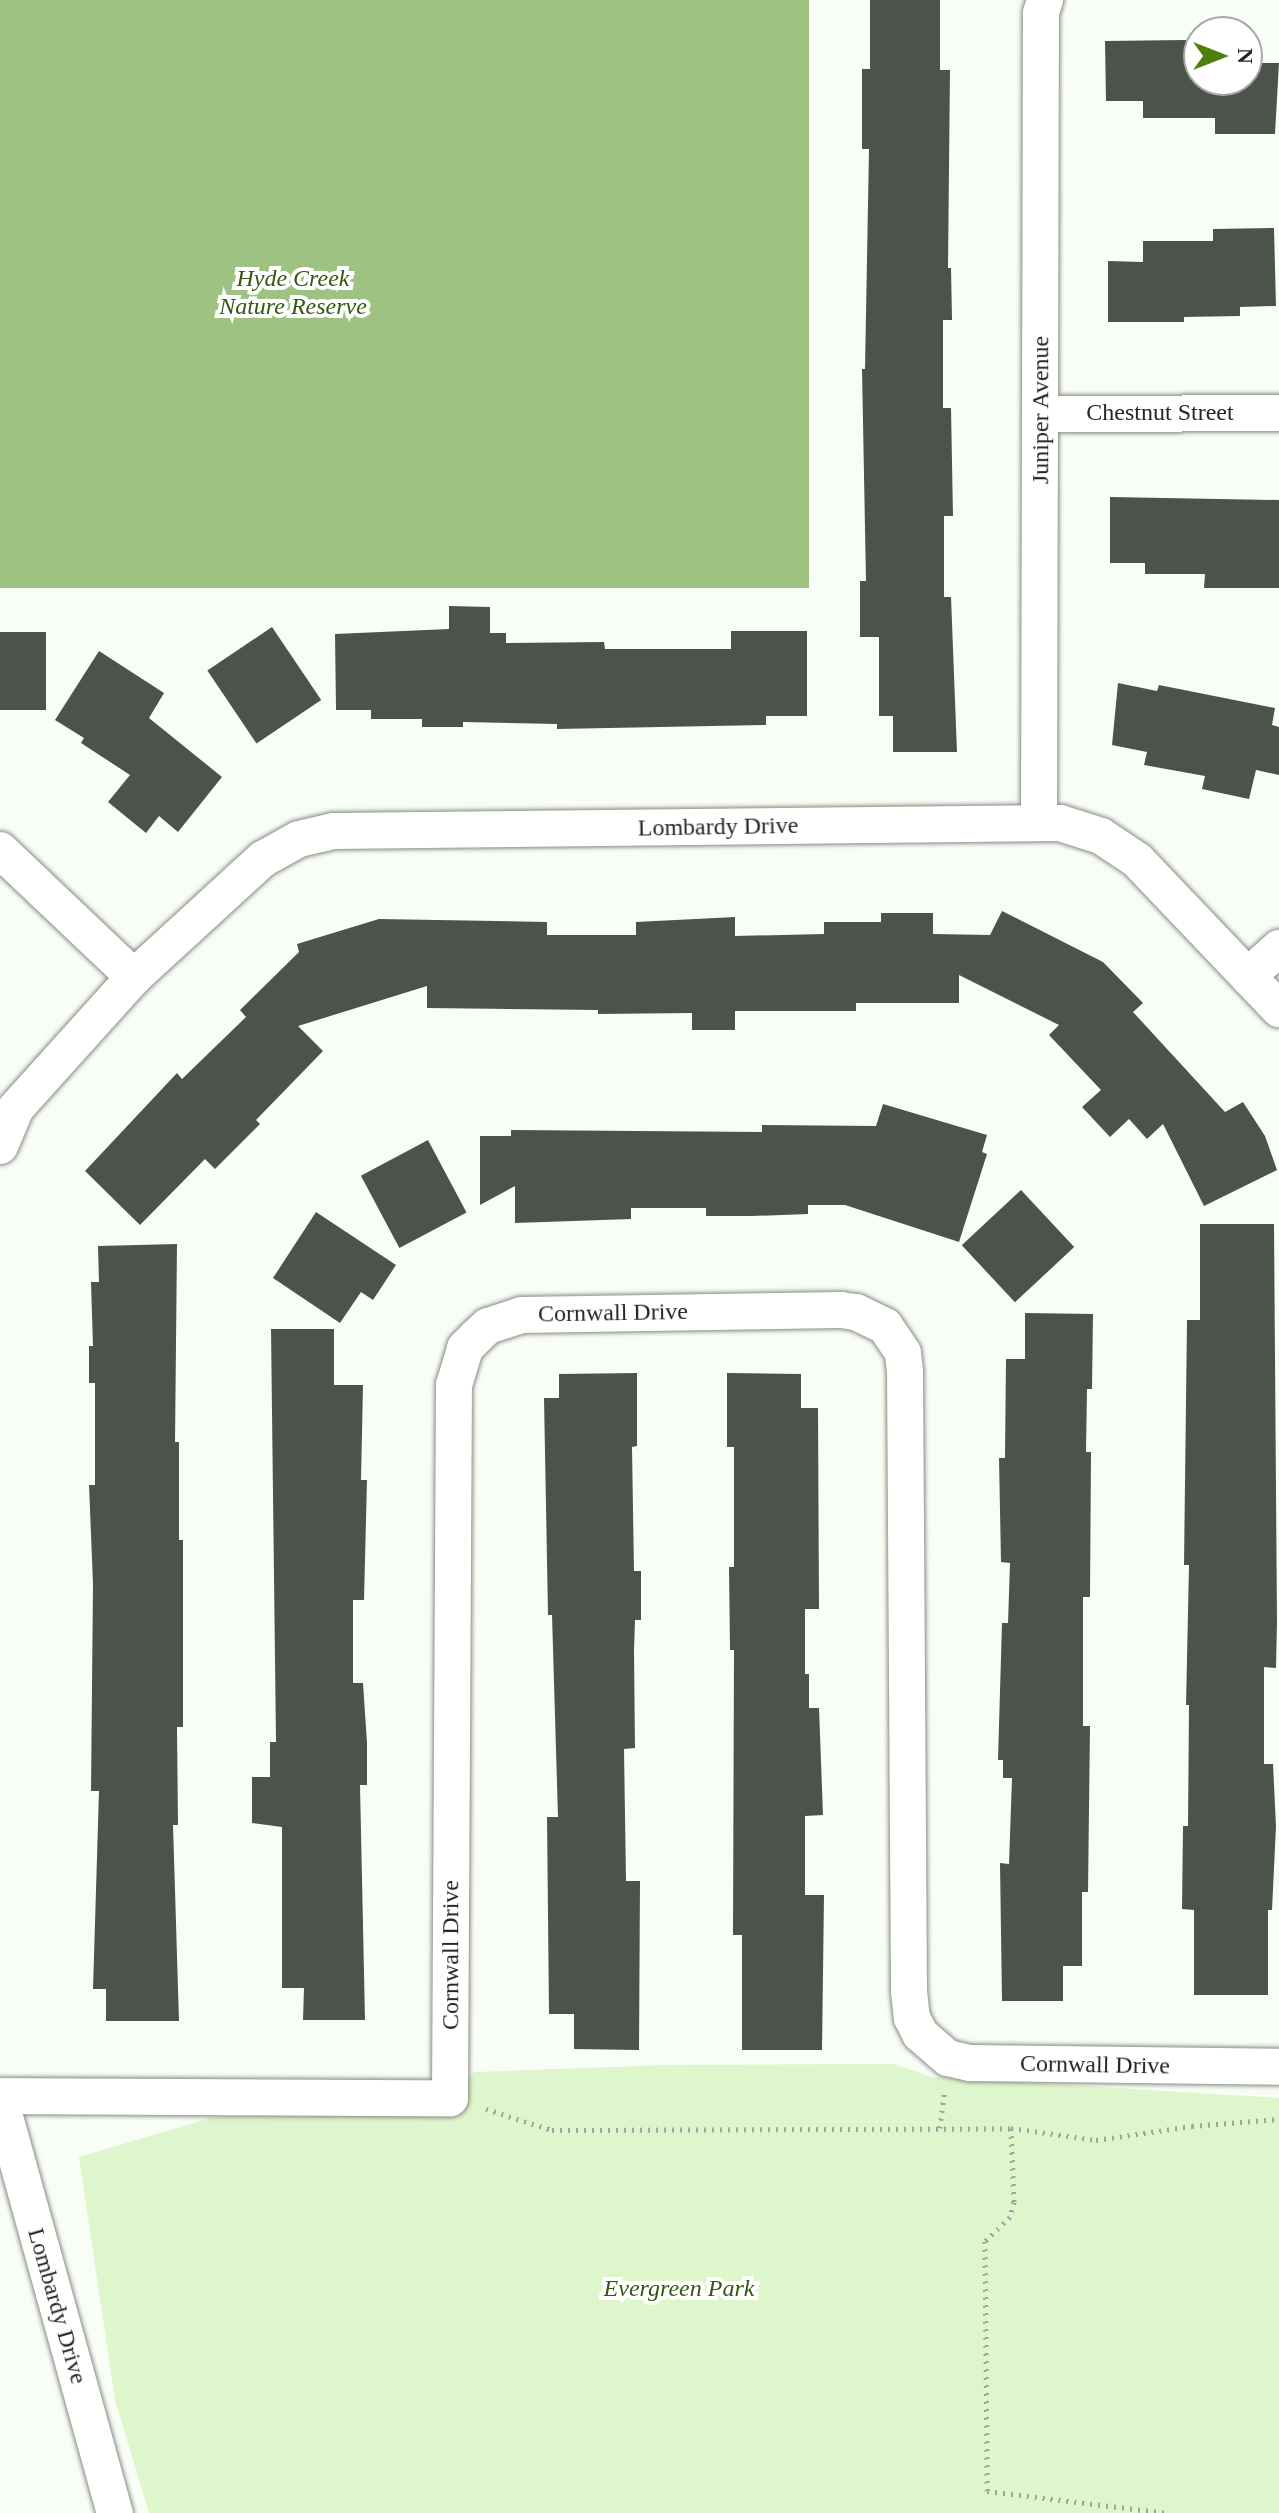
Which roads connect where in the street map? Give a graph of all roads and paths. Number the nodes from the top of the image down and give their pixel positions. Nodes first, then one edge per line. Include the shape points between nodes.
1 (1045, 0) edge
2 (1279, 413) edge
3 (1041, 414) junction
4 (1039, 821) junction
5 (0, 850) edge
6 (1279, 948) edge
7 (1248, 976) junction
8 (134, 977) junction
9 (1279, 1009) edge
10 (0, 1146) edge
11 (1279, 2067) edge
12 (0, 2098) edge
13 (450, 2098) junction
14 (1279, 2119) edge
15 (1011, 2128) junction
16 (115, 2513) edge
17 (1165, 2513) edge

1 - 3 street, Juniper Avenue
2 - 3 street, Chestnut Street
3 - 4 street, Juniper Avenue
4 - 7 street, Lombardy Drive via 1088,831 1125,851
4 - 8 street, Lombardy Drive via 334,831 299,839 263,859
5 - 8 street
6 - 7 street
7 - 9 street, Lombardy Drive
8 - 10 street, Lombardy Drive via 16,1108
11 - 13 street, Cornwall Drive via 970,2063 948,2058 920,2034 909,1991 905,1371 903,1353 885,1326 841,1310 521,1315 488,1326 465,1348 454,1385
12 - 13 street
12 - 16 street, Lombardy Drive
13 - 15 path via 552,2130
14 - 15 path via 1096,2140
15 - 17 path via 1014,2202 1010,2217 985,2241 987,2491

